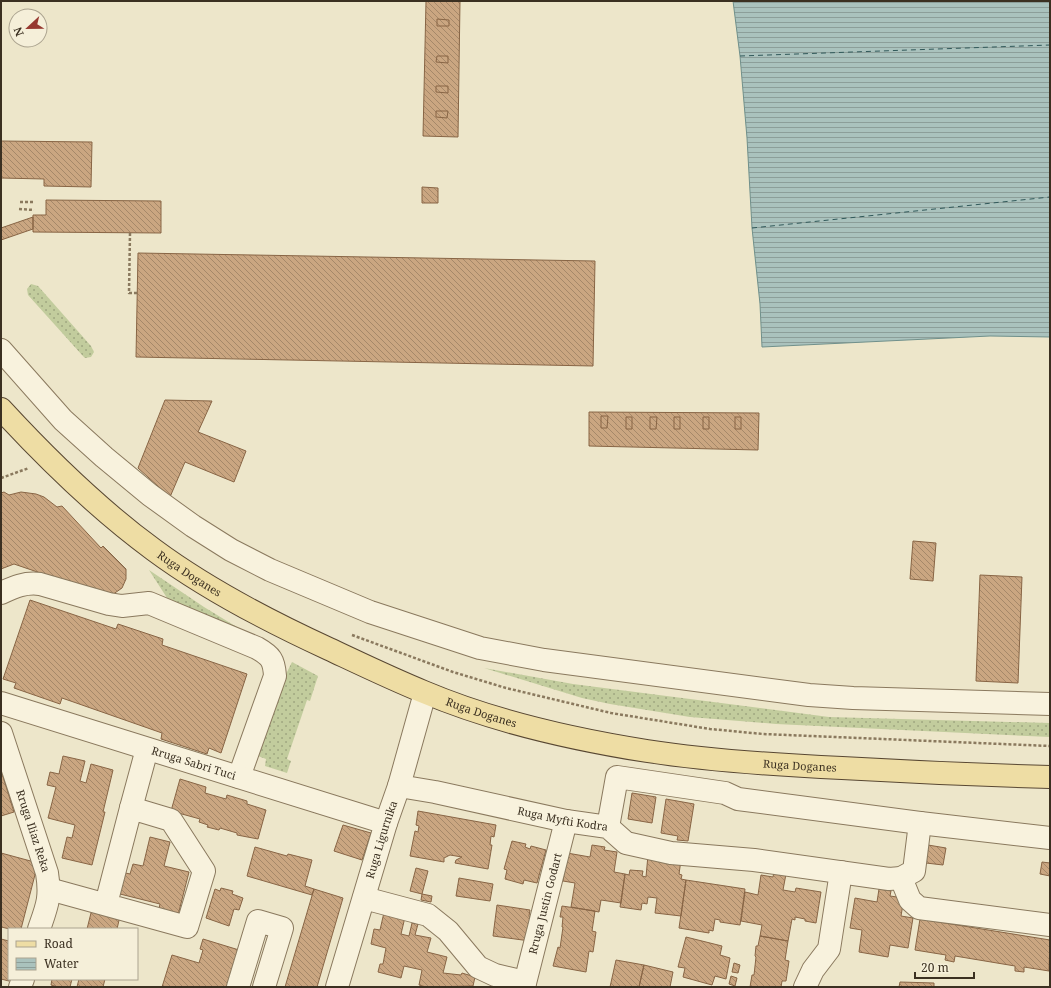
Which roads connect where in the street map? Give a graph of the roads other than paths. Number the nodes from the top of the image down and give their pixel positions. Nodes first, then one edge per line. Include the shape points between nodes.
1 (1, 350) edge
2 (1, 409) edge
3 (1, 593) edge
4 (425, 692) junction
5 (1, 703) edge
6 (1050, 704) edge
7 (1, 733) edge
8 (147, 749) junction
9 (239, 777) junction
10 (1050, 778) edge
11 (399, 786) junction
12 (131, 808) junction
13 (566, 821) junction
14 (386, 823) junction
15 (920, 823) junction
16 (608, 827) junction
17 (1050, 838) edge
18 (841, 872) junction
19 (901, 878) junction
20 (49, 889) junction
21 (364, 898) junction
22 (106, 904) junction
23 (1050, 925) edge
24 (39, 928) edge
25 (494, 981) edge
26 (525, 985) edge
27 (238, 987) edge
28 (264, 987) edge
29 (337, 987) edge
30 (805, 987) edge

1 - 6 street via 63,420 150,495 193,526 270,570 370,612 425,631 480,648 544,660 809,695
2 - 4 main road, Ruga Doganes via 56,467 87,495 148,545 193,577 292,632
3 - 9 street via 31,583 109,604 122,606 149,603 266,654 274,663 275,676
4 - 10 main road, Ruga Doganes via 540,730 649,751 748,763
4 - 11 street, Ruga Ligurnika
5 - 8 street, Rruga Sabri Tuci
7 - 20 street, Rruga Iliaz Reka via 47,873
8 - 9 street, Rruga Sabri Tuci
8 - 12 street
9 - 14 street, Rruga Sabri Tuci
11 - 13 street, Ruga Myfti Kodra
11 - 14 street, Ruga Ligurnika
12 - 22 street
12 - 22 street via 171,820 204,871 187,926
13 - 16 street, Ruga Myfti Kodra
13 - 26 street, Rruga Justin Godart
14 - 21 street, Ruga Ligurnika
15 - 16 street via 738,799 725,794 617,777
15 - 17 street
15 - 19 street via 914,871
16 - 18 street, Ruga Myfti Kodra via 626,843 671,853 754,860
18 - 19 street, Ruga Myfti Kodra via 889,879
18 - 30 street via 829,949 813,970
19 - 23 street via 910,900 919,908
20 - 22 street
20 - 24 street, Rruga Iliaz Reka
21 - 25 street via 428,915 448,931
21 - 29 street, Ruga Ligurnika
25 - 26 street
27 - 28 street via 258,921 282,928

